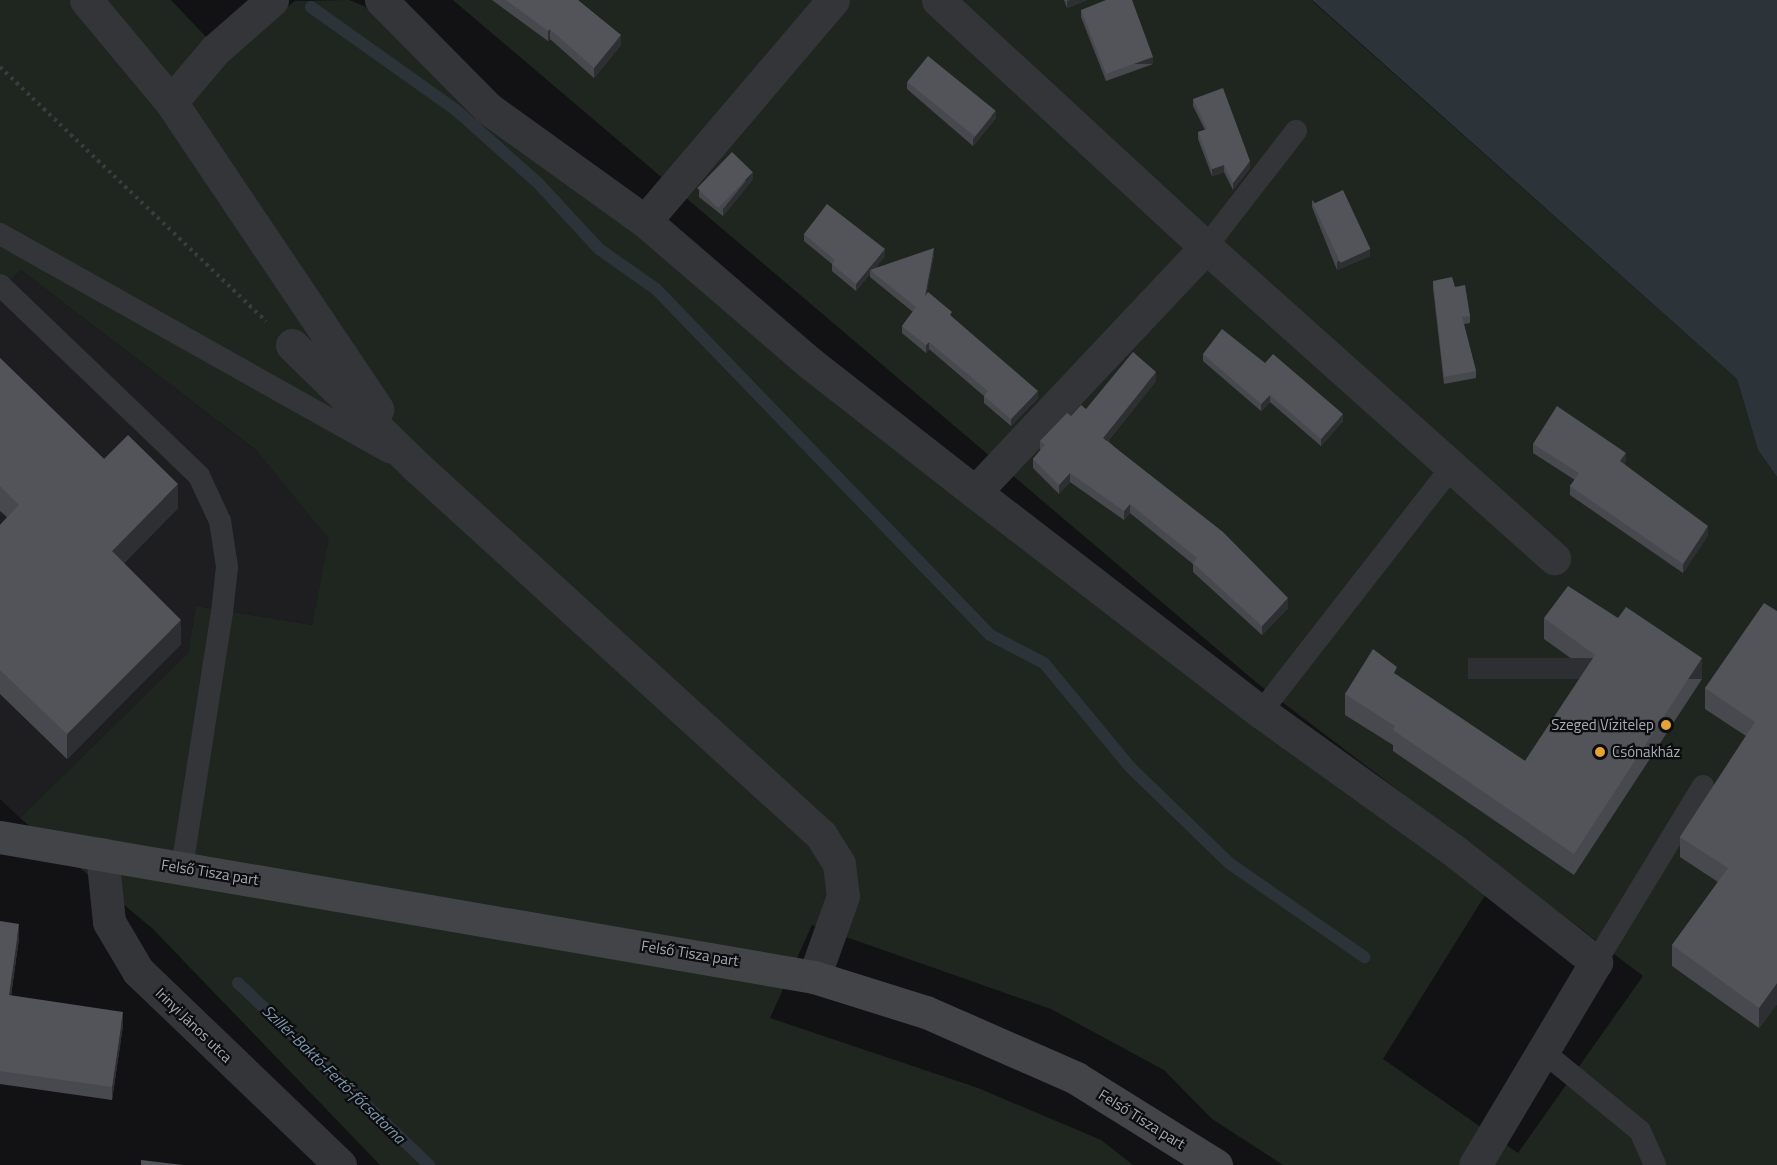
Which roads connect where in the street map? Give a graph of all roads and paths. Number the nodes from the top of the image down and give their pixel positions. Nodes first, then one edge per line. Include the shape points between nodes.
1 (86, 0) edge
2 (272, 0) edge
3 (381, 0) edge
4 (833, 0) edge
5 (938, 0) edge
6 (0, 67) edge
7 (171, 102) junction
8 (1296, 131) dead end
9 (645, 221) junction
10 (0, 234) edge
11 (1206, 247) junction
12 (0, 285) edge
13 (292, 345) joint
14 (417, 467) junction
15 (1451, 468) junction
16 (975, 492) junction
17 (1554, 558) dead end
18 (1261, 712) junction
19 (1703, 786) dead end
20 (0, 837) edge
21 (113, 856) junction
22 (182, 867) junction
23 (1596, 962) junction
24 (814, 977) junction
25 (1545, 1053) junction
26 (340, 1165) edge
27 (1216, 1165) edge
28 (1475, 1165) edge
29 (1655, 1165) edge

1 - 7 street
2 - 7 street via 215,50
3 - 9 street via 489,109
4 - 9 street
5 - 11 street
6 - 13 path
7 - 14 street
8 - 11 lane
9 - 16 street via 810,363
10 - 14 lane
11 - 15 street
11 - 16 street
12 - 22 lane via 199,476 220,521 227,567
13 - 14 street
14 - 24 street via 821,835 839,864 843,896
15 - 17 street
15 - 18 lane
16 - 18 street
18 - 23 street via 1457,853
19 - 23 lane
20 - 21 main road
21 - 22 main road, Felső Tisza part
21 - 26 street, Irinyi János utca via 109,922 138,971
22 - 24 main road, Felső Tisza part
23 - 25 street
24 - 27 main road, Felső Tisza part via 926,1012 1076,1078
25 - 28 street
25 - 29 lane via 1640,1131

